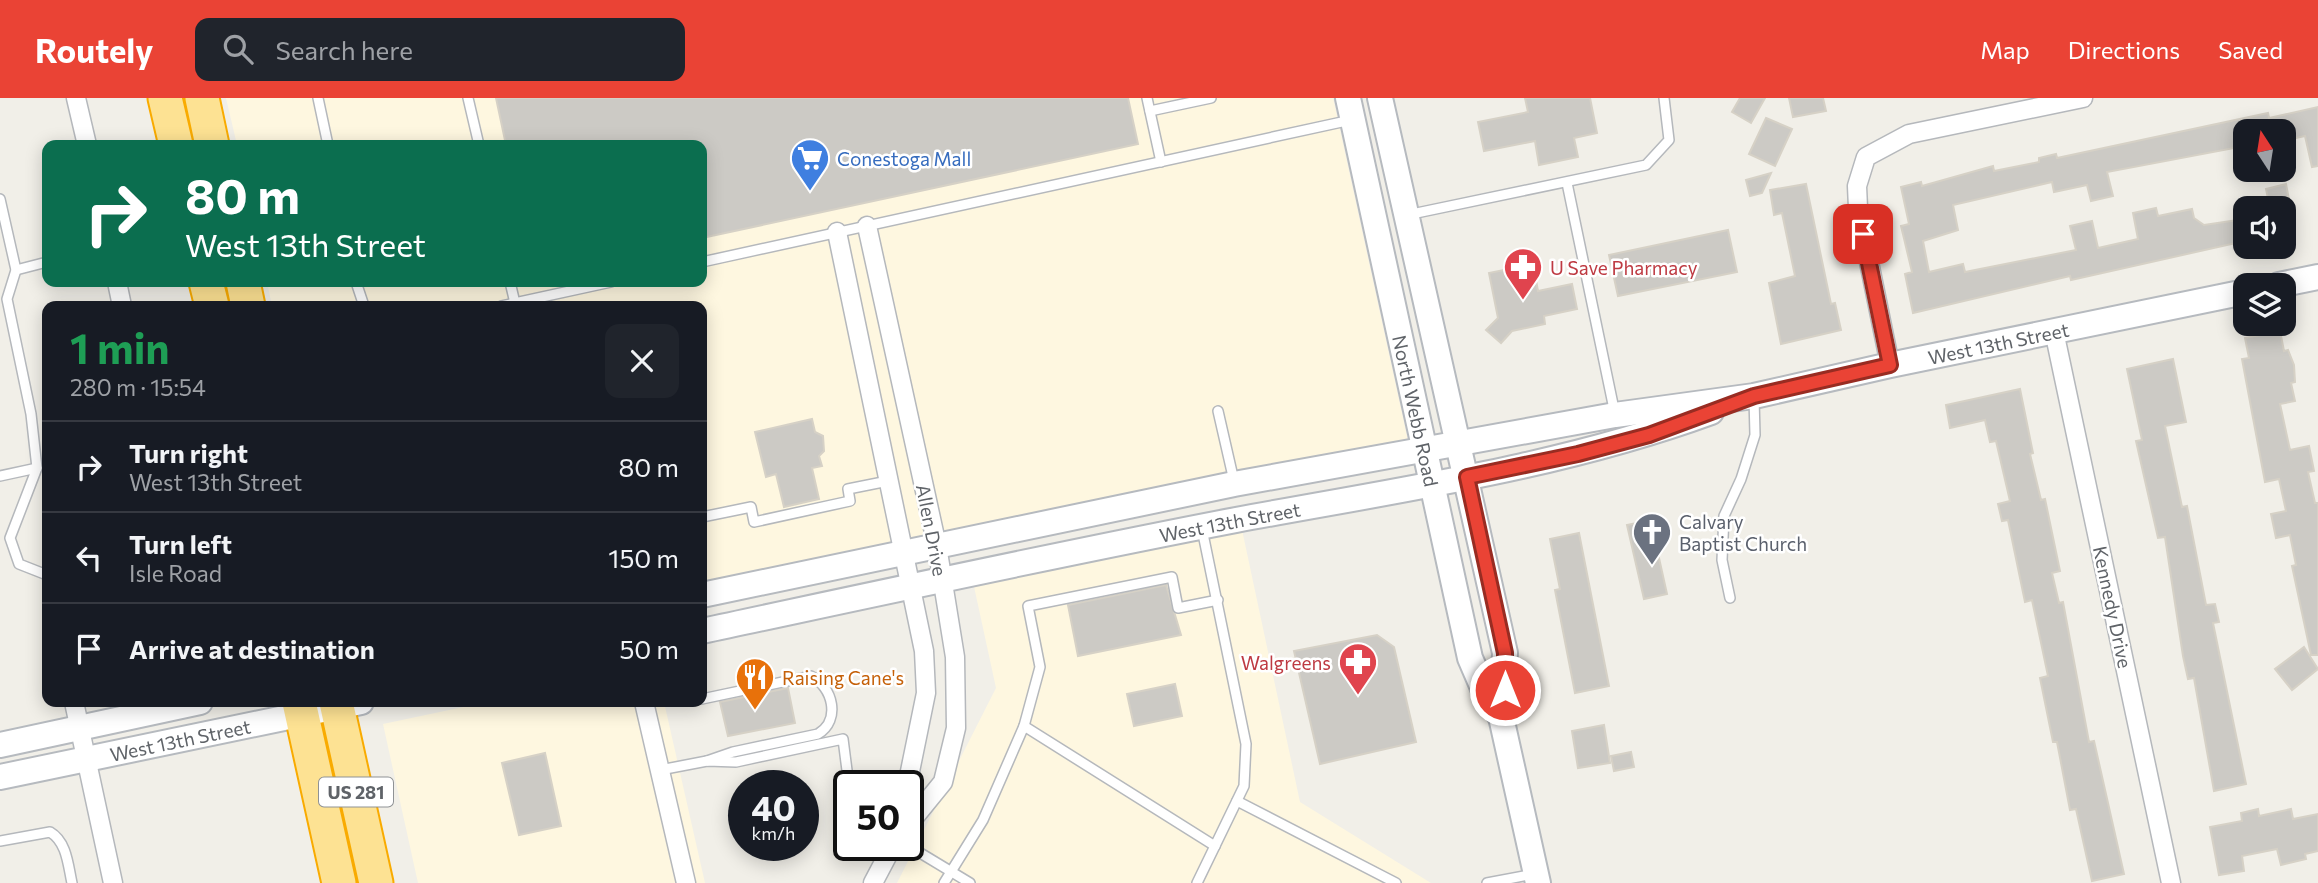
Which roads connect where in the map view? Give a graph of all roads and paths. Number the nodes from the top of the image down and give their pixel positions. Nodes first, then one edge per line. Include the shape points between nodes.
1 (76, 98) edge
2 (165, 98) edge
3 (202, 98) edge
4 (318, 98) edge
5 (468, 98) edge
6 (1147, 98) edge
7 (1211, 98) edge
8 (1380, 98) edge
9 (1664, 98) edge
10 (2083, 98) edge
11 (1350, 109) edge
12 (1150, 111) junction
13 (86, 140) edge
14 (175, 140) edge
15 (211, 140) edge
16 (327, 140) edge
17 (478, 140) edge
18 (1161, 162) junction
19 (1566, 183) junction
20 (0, 199) edge
21 (1407, 215) junction
22 (867, 226) junction
23 (837, 232) junction
24 (707, 261) edge
25 (42, 263) edge
26 (16, 270) junction
27 (2318, 277) edge
28 (2296, 282) edge
29 (589, 287) edge
30 (2233, 294) edge
31 (529, 301) edge
32 (2054, 331) junction
33 (1890, 365) junction
34 (1754, 396) junction
35 (1218, 411) dead end
36 (1618, 429) junction
37 (1460, 443) junction
38 (1423, 450) junction
39 (37, 468) junction
40 (0, 476) edge
41 (1467, 477) junction
42 (888, 481) junction
43 (1234, 484) junction
44 (1431, 485) junction
45 (707, 516) edge
46 (1201, 527) junction
47 (937, 546) junction
48 (903, 552) junction
49 (42, 573) edge
50 (943, 580) junction
51 (910, 587) junction
52 (707, 594) edge
53 (1730, 598) dead end
54 (1218, 600) junction
55 (707, 630) edge
56 (707, 698) edge
57 (75, 707) edge
58 (178, 707) edge
59 (346, 707) edge
60 (645, 707) edge
61 (300, 708) edge
62 (1501, 717) junction
63 (1024, 726) junction
64 (80, 729) junction
65 (0, 745) edge
66 (86, 758) junction
67 (707, 761) junction
68 (660, 770) junction
69 (847, 770) edge
70 (910, 770) edge
71 (0, 777) edge
72 (1237, 801) junction
73 (924, 805) edge
74 (0, 841) edge
75 (1215, 846) junction
76 (924, 855) edge
77 (885, 861) edge
78 (951, 871) junction
79 (1537, 878) edge
80 (72, 883) edge
81 (113, 883) edge
82 (339, 883) edge
83 (376, 883) edge
84 (686, 883) edge
85 (873, 883) edge
86 (944, 883) edge
87 (971, 883) edge
88 (1197, 883) edge
89 (1396, 883) edge
90 (1488, 883) edge
91 (2171, 883) edge

1 - 13 street
2 - 14 highway
3 - 15 highway
4 - 16 lane
5 - 17 lane
6 - 12 lane
7 - 12 lane
8 - 21 main road, North Webb Road
9 - 19 lane via 1669,140 1646,165
10 - 33 street via 1909,134 1866,158 1857,186 1858,208
11 - 18 lane
11 - 38 main road, North Webb Road
12 - 18 lane
18 - 22 lane
19 - 21 lane
19 - 36 lane
20 - 26 lane
21 - 37 main road, North Webb Road
22 - 23 lane
22 - 47 street, Allen Drive
23 - 24 lane
23 - 42 street, Allen Drive
25 - 26 lane
26 - 39 lane via 7,299 31,414
27 - 28 main road
29 - 31 lane
30 - 32 main road, West 13th Street
32 - 33 main road, West 13th Street
32 - 91 street, Kennedy Drive
33 - 34 main road, West 13th Street
34 - 36 main road, West 13th Street
34 - 53 lane via 1755,435 1724,516 1722,560
35 - 43 lane
36 - 37 main road, West 13th Street
36 - 41 main road, West 13th Street
37 - 38 main road, West 13th Street
37 - 41 main road, North Webb Road
38 - 43 main road, West 13th Street
38 - 44 main road, North Webb Road
39 - 40 lane
39 - 49 lane via 10,538 19,564
41 - 44 main road, West 13th Street
41 - 62 main road, North Webb Road via 1505,653
42 - 45 lane via 848,489 850,501 754,522 751,507
42 - 48 street, Allen Drive
43 - 47 main road, West 13th Street
44 - 46 main road, West 13th Street
44 - 62 main road, North Webb Road via 1470,658
46 - 50 main road, West 13th Street
46 - 54 lane
47 - 48 main road, West 13th Street
47 - 50 street, Allen Drive
48 - 51 street, Allen Drive
48 - 52 main road, West 13th Street
50 - 51 main road, West 13th Street
50 - 73 street, Allen Drive via 955,657 956,728 943,782
51 - 55 main road, West 13th Street
51 - 70 street, Allen Drive via 924,651 926,693
54 - 63 lane via 1178,608 1172,577 1028,606 1040,667
54 - 72 lane via 1246,744 1244,786
56 - 67 lane via 811,676 825,688 833,719 818,734
57 - 64 street
58 - 64 main road, West 13th Street
59 - 83 highway, US 281
60 - 68 street
61 - 66 main road, West 13th Street
61 - 82 highway, US 281
62 - 79 main road, North Webb Road
63 - 75 lane
63 - 78 lane via 983,820
64 - 65 main road, West 13th Street
64 - 66 street
66 - 71 main road, West 13th Street
66 - 81 street
67 - 68 lane
67 - 69 lane via 736,762 844,739
68 - 84 street
72 - 75 lane
72 - 89 lane
74 - 80 lane via 50,832 58,836
75 - 88 lane
76 - 78 lane
77 - 85 street
78 - 86 lane
78 - 87 lane
79 - 90 lane

